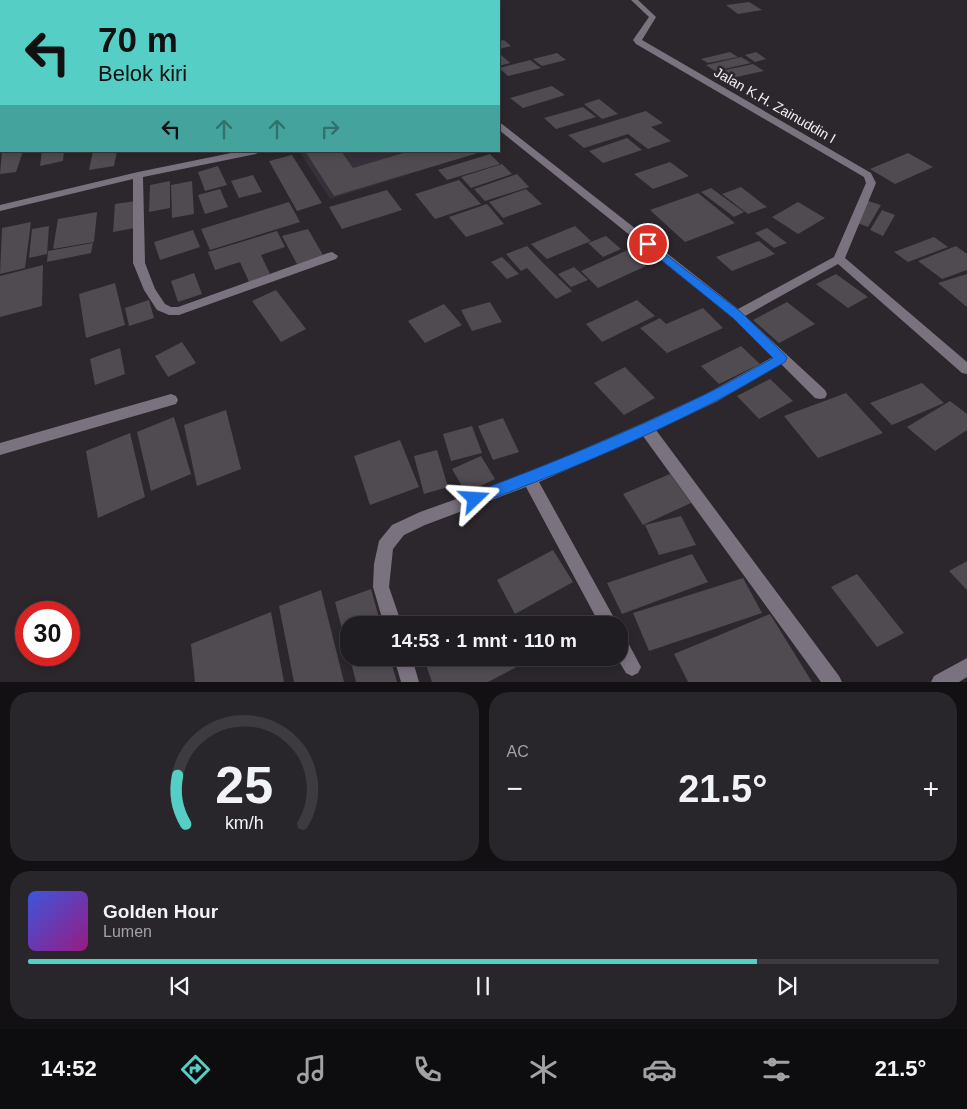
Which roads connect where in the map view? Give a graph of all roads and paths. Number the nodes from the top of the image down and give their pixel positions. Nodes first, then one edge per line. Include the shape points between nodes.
1 (634, 0) edge
2 (500, 127) edge
3 (251, 152) edge
4 (138, 175) junction
5 (0, 208) edge
6 (332, 256) dead end
7 (839, 259) junction
8 (737, 315) junction
9 (781, 358) junction
10 (967, 369) edge
11 (820, 394) dead end
12 (171, 400) dead end
13 (646, 428) junction
14 (0, 449) edge
15 (530, 478) junction
16 (390, 616) edge
17 (604, 616) edge
18 (628, 660) edge
19 (405, 666) edge
20 (632, 667) dead end
21 (967, 667) edge
22 (410, 682) edge
23 (833, 682) edge
24 (940, 682) edge

1 - 7 street, Jalan K.H. Zainuddin I via 653,17 637,40 639,42 868,175 871,183
2 - 8 street
3 - 4 street
4 - 5 street
4 - 6 street via 139,263 150,290 161,307 169,311 187,308
7 - 8 street
7 - 10 street
8 - 9 street
9 - 11 street
9 - 13 street via 711,398
12 - 14 street
13 - 15 street
13 - 23 street
15 - 16 street via 398,530 385,546 382,564 380,587
15 - 17 street
18 - 20 street
19 - 22 street
21 - 24 street

